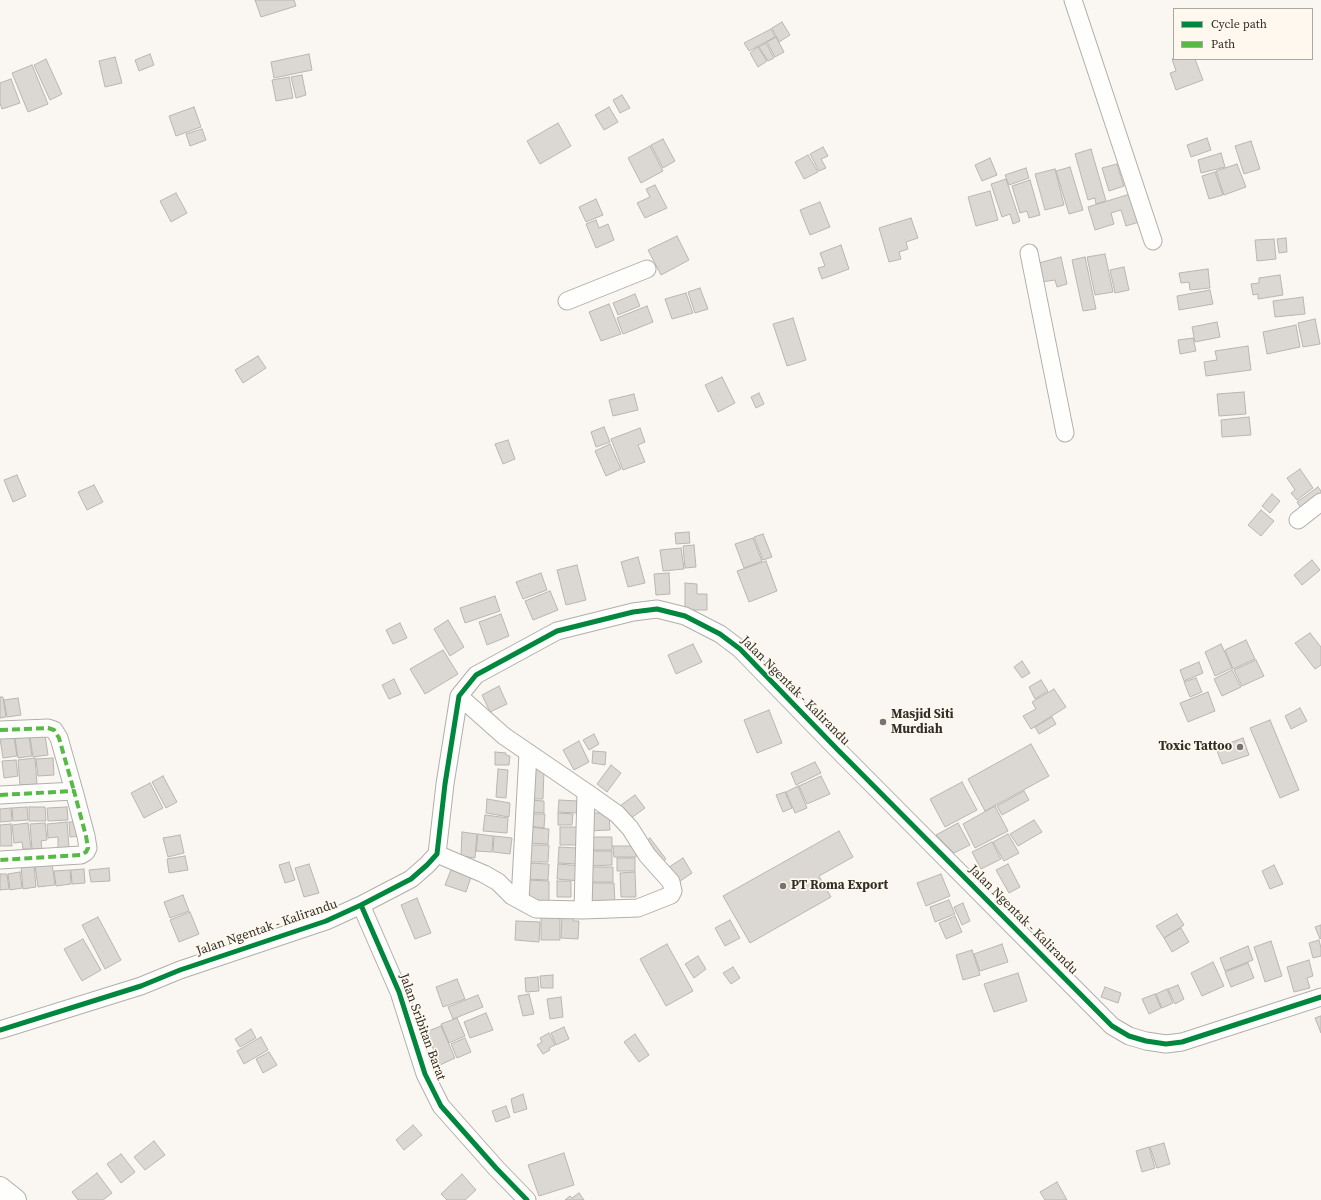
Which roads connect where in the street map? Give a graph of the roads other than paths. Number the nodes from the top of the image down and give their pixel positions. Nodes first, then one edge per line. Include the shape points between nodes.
1 (1074, 0) edge
2 (1153, 241) dead end
3 (1029, 253) dead end
4 (647, 269) dead end
5 (567, 301) dead end
6 (1065, 433) dead end
7 (1321, 502) edge
8 (1298, 520) dead end
9 (459, 696) junction
10 (0, 730) edge
11 (528, 753) junction
12 (74, 791) junction
13 (586, 792) junction
14 (0, 795) edge
15 (437, 854) junction
16 (0, 860) edge
17 (520, 900) junction
18 (361, 905) junction
19 (584, 910) junction
20 (1321, 997) edge
21 (0, 1030) edge
22 (0, 1188) edge
23 (15, 1200) edge
24 (527, 1200) edge

1 - 2 street
3 - 6 street
4 - 5 street
7 - 8 street
9 - 11 street via 504,736
9 - 15 street, Jalan Ngentak - Kalirandu
9 - 20 street, Jalan Ngentak - Kalirandu via 476,675 557,631 633,612 657,609 685,616 720,634 740,649 1112,1026 1129,1036 1146,1041 1166,1044 1182,1042
10 - 12 street via 54,730 59,738
11 - 13 street
11 - 17 street
12 - 14 street
12 - 16 street via 86,836 86,852 81,855
13 - 19 street
13 - 19 street via 617,814 630,828 647,855 671,882 673,891 671,895 638,908
15 - 17 street via 484,874
15 - 18 street, Jalan Ngentak - Kalirandu via 411,879
17 - 19 street via 536,909
18 - 21 street, Jalan Ngentak - Kalirandu via 326,921 180,970 141,986
18 - 24 street, Jalan Sribitan Barat via 399,992 425,1074 441,1106
22 - 23 main road

